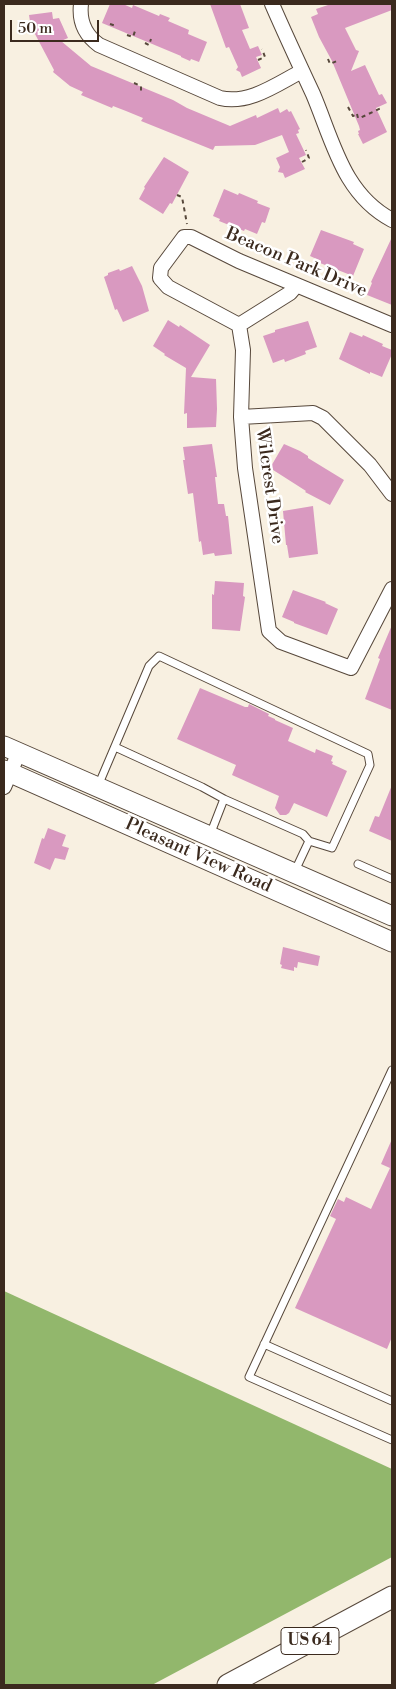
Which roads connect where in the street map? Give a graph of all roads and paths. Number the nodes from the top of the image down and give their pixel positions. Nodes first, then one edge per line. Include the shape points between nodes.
1 (81, 4) edge
2 (272, 4) edge
3 (110, 24) dead end
4 (116, 26) dead end
5 (135, 31) dead end
6 (126, 35) dead end
7 (152, 39) dead end
8 (145, 43) dead end
9 (262, 49) dead end
10 (328, 59) dead end
11 (258, 60) dead end
12 (338, 60) dead end
13 (302, 71) junction
14 (134, 83) dead end
15 (141, 93) dead end
16 (348, 107) dead end
17 (381, 108) dead end
18 (306, 150) dead end
19 (302, 162) dead end
20 (177, 195) dead end
21 (392, 220) edge
22 (186, 232) junction
23 (296, 286) junction
24 (239, 325) junction
25 (392, 325) edge
26 (241, 417) junction
27 (392, 494) edge
28 (392, 589) edge
29 (114, 748) junction
30 (11, 749) edge
31 (6, 776) edge
32 (98, 787) junction
33 (224, 799) junction
34 (209, 836) junction
35 (309, 841) junction
36 (200, 857) junction
37 (358, 864) dead end
38 (294, 873) junction
39 (392, 879) edge
40 (392, 916) edge
41 (392, 942) edge
42 (392, 1070) edge
43 (264, 1344) junction
44 (392, 1401) edge
45 (392, 1440) edge
46 (392, 1597) edge
47 (228, 1685) edge

1 - 13 street via 83,26 99,45 220,98 246,98
2 - 13 street
3 - 4 path
5 - 6 path via 133,37
7 - 8 path via 149,45
9 - 11 path via 265,57
10 - 12 path via 330,64
13 - 21 street via 346,176
14 - 15 path via 141,86
16 - 17 path via 353,116 358,114 358,118
18 - 19 path via 309,158
20 - 22 path via 182,197
22 - 23 street, Beacon Park Drive
22 - 24 street via 161,268 160,278 168,287
23 - 24 street
23 - 25 street, Beacon Park Drive
24 - 26 street, Wilcrest Drive via 243,350
26 - 27 street via 313,413 323,418 370,465
26 - 28 street, Wilcrest Drive via 269,631 281,642 351,668
29 - 32 lane
29 - 33 lane
29 - 35 lane via 149,666 159,656 368,754 370,765 332,848
30 - 31 street
30 - 32 main road, Pleasant View Road
31 - 36 main road, Pleasant View Road
32 - 34 main road, Pleasant View Road
33 - 34 lane
33 - 35 lane via 303,834
34 - 36 main road
34 - 38 main road, Pleasant View Road
35 - 38 lane
36 - 41 main road, Pleasant View Road
37 - 39 lane
38 - 40 main road, Pleasant View Road
42 - 43 lane
43 - 44 lane
43 - 45 lane via 249,1378
46 - 47 main road, US 64

